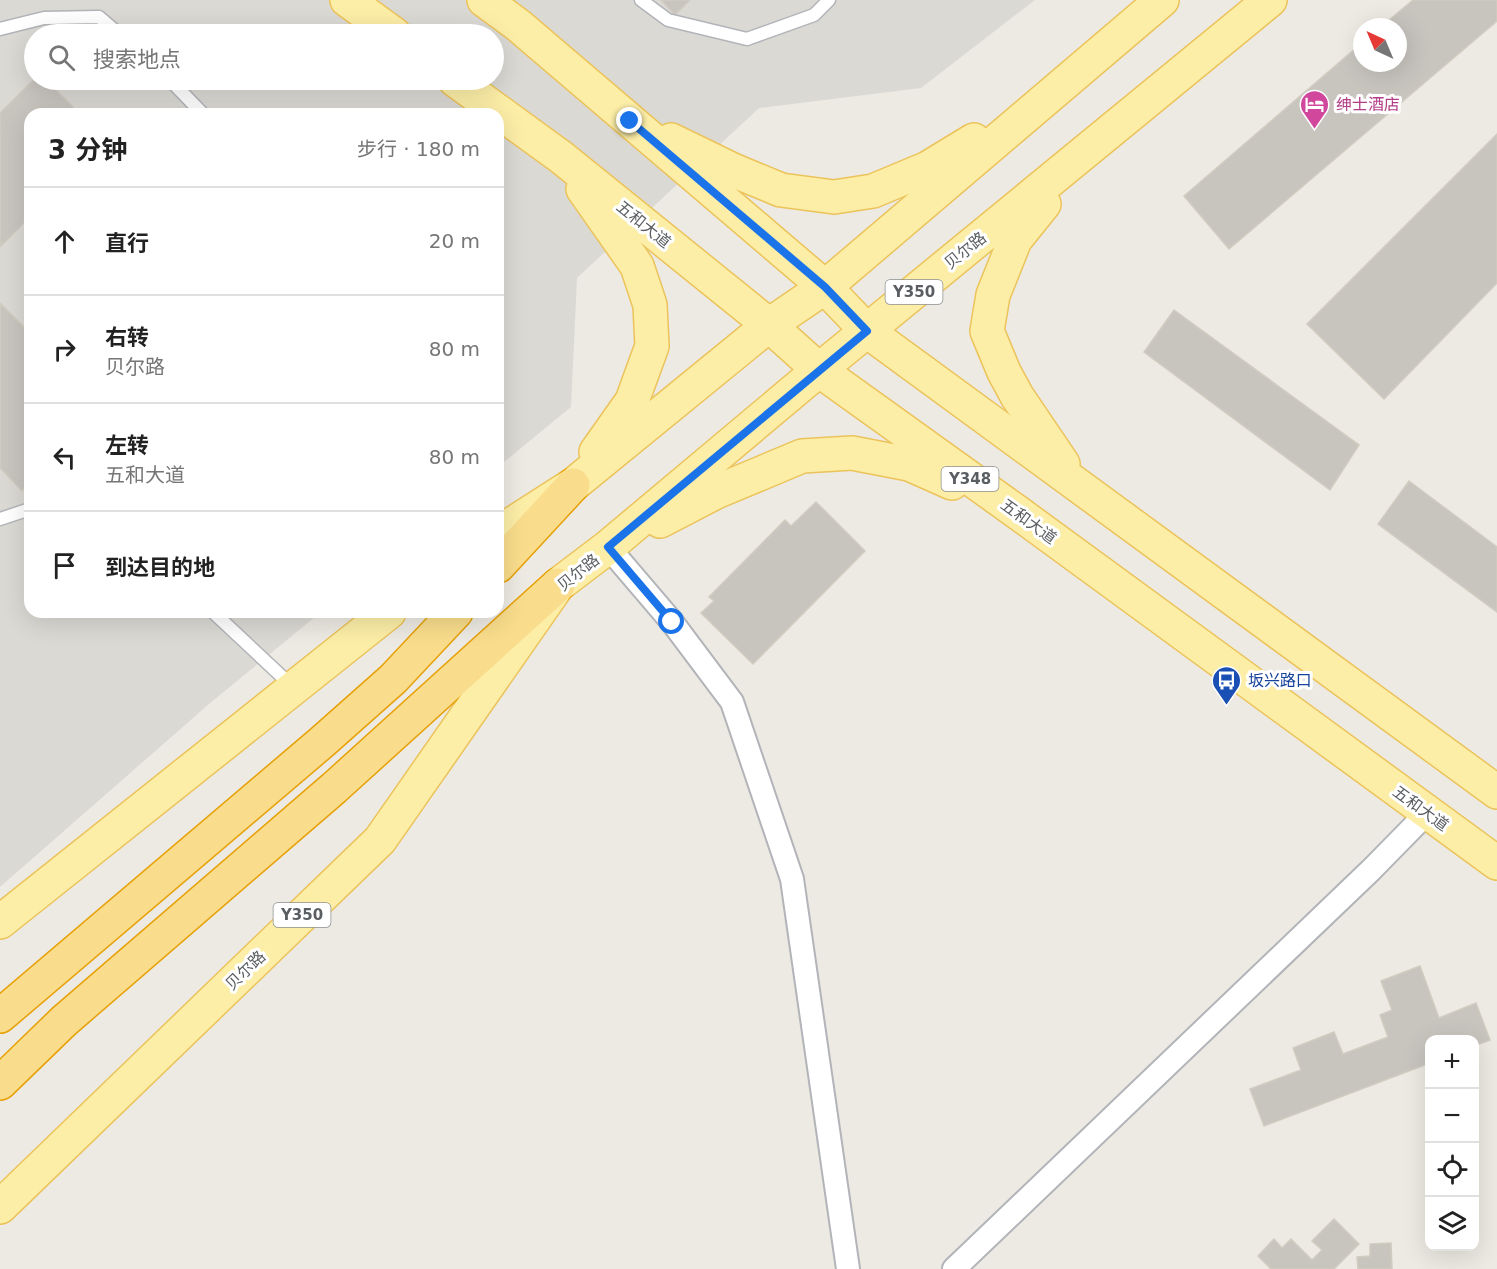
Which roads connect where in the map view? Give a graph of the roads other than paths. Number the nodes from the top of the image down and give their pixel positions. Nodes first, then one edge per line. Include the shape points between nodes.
1 (347, 0) edge
2 (484, 0) edge
3 (640, 0) edge
4 (829, 0) edge
5 (1162, 0) edge
6 (1270, 0) edge
7 (107, 24) edge
8 (380, 24) edge
9 (0, 29) edge
10 (1057, 89) junction
11 (180, 90) edge
12 (469, 90) edge
13 (197, 108) edge
14 (494, 108) edge
15 (504, 116) edge
16 (630, 121) junction
17 (1086, 152) junction
18 (561, 157) junction
19 (825, 287) junction
20 (769, 325) junction
21 (867, 331) junction
22 (819, 370) junction
23 (573, 485) junction
24 (1078, 485) junction
25 (24, 510) edge
26 (1017, 512) junction
27 (0, 519) edge
28 (504, 529) edge
29 (608, 547) junction
30 (504, 560) edge
31 (558, 585) junction
32 (219, 618) edge
33 (381, 618) edge
34 (450, 618) edge
35 (293, 688) junction
36 (1497, 792) edge
37 (1427, 813) junction
38 (1497, 863) edge
39 (0, 922) edge
40 (0, 1016) edge
41 (0, 1083) edge
42 (0, 1207) edge
43 (848, 1269) edge
44 (954, 1269) edge

1 - 8 main road
2 - 16 main road
3 - 4 lane via 668,20 747,39 814,15
5 - 10 main road
6 - 17 main road, 贝尔路 / Y350
7 - 9 lane via 99,17 44,18
10 - 16 main road via 928,168 873,191 834,197 781,190
10 - 19 main road
11 - 13 lane
12 - 14 main road, 五和大道 / Y348
15 - 18 main road, 五和大道 / Y348
16 - 19 main road
17 - 21 main road, 贝尔路 / Y350
17 - 24 main road via 1015,240 993,295 987,331 1017,396
18 - 20 main road, 五和大道 / Y348
18 - 23 main road via 637,266 650,305 652,345 632,401
19 - 20 main road
19 - 21 main road
20 - 22 main road, 五和大道 / Y348
20 - 23 main road
21 - 22 main road, 贝尔路 / Y350
21 - 24 main road
22 - 26 main road, 五和大道 / Y348
22 - 29 main road, 贝尔路 / Y350
23 - 28 main road
23 - 30 highway
24 - 36 main road
25 - 27 lane
26 - 29 main road via 909,464 852,453 802,456 716,492
26 - 37 main road, 五和大道 / Y348
29 - 31 main road, 贝尔路 / Y350
29 - 43 street via 672,622 732,702 792,879
31 - 41 highway via 334,788 64,1021
31 - 42 main road, 贝尔路 / Y350 via 380,840
32 - 35 lane
33 - 35 main road
34 - 40 highway via 393,679
35 - 39 main road
37 - 38 main road, 五和大道 / Y348
37 - 44 street

